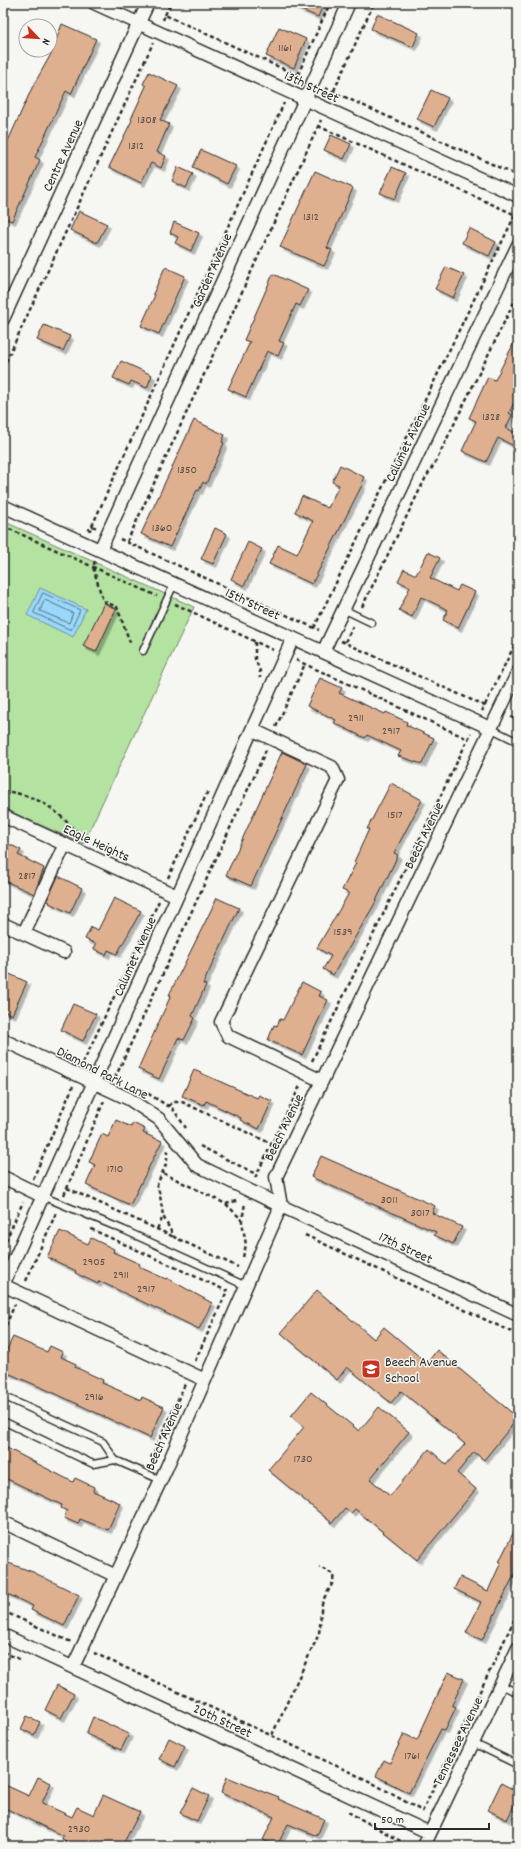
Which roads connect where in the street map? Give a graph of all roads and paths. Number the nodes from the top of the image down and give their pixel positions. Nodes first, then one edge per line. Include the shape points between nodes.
1 (94, 3) edge
2 (148, 3) edge
3 (171, 3) edge
4 (330, 3) edge
5 (349, 3) edge
6 (374, 3) edge
7 (165, 15) junction
8 (139, 23) junction
9 (157, 32) junction
10 (297, 75) junction
11 (313, 82) junction
12 (334, 91) junction
13 (289, 92) junction
14 (305, 99) junction
15 (326, 109) junction
16 (318, 126) junction
17 (518, 176) edge
18 (518, 196) edge
19 (518, 209) edge
20 (517, 216) edge
21 (518, 245) edge
22 (518, 294) edge
23 (3, 319) edge
24 (3, 368) edge
25 (3, 490) edge
26 (10, 493) dead end
27 (3, 506) edge
28 (3, 526) edge
29 (92, 526) junction
30 (82, 527) dead end
31 (108, 533) junction
32 (128, 542) junction
33 (100, 550) junction
34 (93, 567) junction
35 (174, 584) junction
36 (166, 600) junction
37 (343, 609) junction
38 (358, 616) junction
39 (372, 623) dead end
40 (314, 628) junction
41 (330, 636) junction
42 (293, 638) junction
43 (518, 638) edge
44 (255, 642) junction
45 (345, 642) junction
46 (130, 646) dead end
47 (143, 651) dead end
48 (323, 652) junction
49 (285, 656) junction
50 (305, 664) junction
51 (518, 672) edge
52 (257, 685) dead end
53 (485, 706) junction
54 (477, 722) junction
55 (490, 728) junction
56 (253, 730) junction
57 (271, 738) junction
58 (468, 739) junction
59 (518, 742) edge
60 (210, 785) dead end
61 (3, 791) edge
62 (3, 816) edge
63 (80, 837) dead end
64 (65, 844) junction
65 (161, 875) dead end
66 (168, 878) junction
67 (164, 890) junction
68 (178, 896) junction
69 (3, 924) edge
70 (24, 933) junction
71 (64, 952) dead end
72 (3, 1040) edge
73 (306, 1073) junction
74 (78, 1075) junction
75 (115, 1076) junction
76 (122, 1080) dead end
77 (322, 1081) junction
78 (94, 1082) junction
79 (135, 1086) dead end
80 (109, 1090) junction
81 (103, 1102) junction
82 (110, 1106) dead end
83 (169, 1106) junction
84 (186, 1129) dead end
85 (198, 1144) dead end
86 (272, 1144) junction
87 (166, 1147) dead end
88 (163, 1173) junction
89 (256, 1174) junction
90 (3, 1177) edge
91 (67, 1188) junction
92 (29, 1189) junction
93 (249, 1190) junction
94 (40, 1200) junction
95 (60, 1203) junction
96 (226, 1204) junction
97 (281, 1206) junction
98 (56, 1214) junction
99 (163, 1216) junction
100 (63, 1217) dead end
101 (242, 1221) junction
102 (85, 1226) dead end
103 (157, 1229) junction
104 (305, 1235) dead end
105 (174, 1237) junction
106 (3, 1247) edge
107 (238, 1267) junction
108 (232, 1280) junction
109 (3, 1285) edge
110 (246, 1286) junction
111 (227, 1291) junction
112 (20, 1293) junction
113 (518, 1315) edge
114 (3, 1332) edge
115 (518, 1335) edge
116 (190, 1373) junction
117 (205, 1380) junction
118 (3, 1396) edge
119 (3, 1421) edge
120 (151, 1458) dead end
121 (115, 1460) junction
122 (161, 1480) junction
123 (3, 1522) edge
124 (319, 1567) dead end
125 (116, 1576) junction
126 (3, 1611) edge
127 (518, 1612) edge
128 (3, 1635) edge
129 (82, 1647) junction
130 (518, 1648) edge
131 (73, 1667) junction
132 (501, 1684) junction
133 (518, 1693) edge
134 (272, 1735) junction
135 (473, 1743) junction
136 (518, 1765) edge
137 (422, 1811) junction
138 (414, 1826) junction
139 (430, 1833) junction
140 (405, 1846) edge
141 (424, 1846) edge

1 - 8 street, 13th Street
2 - 8 street, Centre Avenue
3 - 7 path
4 - 10 path
5 - 11 street, Garden Avenue
6 - 12 path
7 - 9 path
7 - 10 path
8 - 9 street, 13th Street
8 - 23 street, Centre Avenue
9 - 13 street, 13th Street
9 - 24 path
10 - 11 path
10 - 13 path
11 - 12 path
11 - 14 street, Garden Avenue
12 - 15 path
12 - 17 path
13 - 14 street, 13th Street
13 - 29 path
14 - 15 street, 13th Street
14 - 31 street, Garden Avenue
15 - 16 path
15 - 18 street, 13th Street
16 - 20 path
16 - 32 path
19 - 20 path
20 - 40 path
21 - 37 street, Calumet Avenue
22 - 38 path
25 - 26 path
27 - 33 street, 15th Street
28 - 34 path
29 - 30 path via 90,530
29 - 31 path
31 - 32 path
31 - 33 street, Garden Avenue
32 - 40 path
33 - 34 path
33 - 35 street, 15th Street
34 - 36 path
34 - 46 path via 103,600 117,607
35 - 36 lane
35 - 42 street, 15th Street
36 - 44 path
36 - 47 lane
37 - 38 lane
37 - 41 street, Calumet Avenue
38 - 39 lane
38 - 45 path
40 - 41 path
41 - 45 path
41 - 48 street, Calumet Avenue
42 - 48 street, 15th Street
42 - 49 street, Calumet Avenue
43 - 53 path
44 - 49 path
44 - 52 path via 254,659 260,671
45 - 53 path
48 - 54 street, 15th Street
49 - 50 path
49 - 56 street, Calumet Avenue
50 - 57 path
50 - 58 path
51 - 55 street, Beech Avenue
53 - 54 path
54 - 55 street, 15th Street
54 - 58 path
55 - 59 lane
55 - 77 street, Beech Avenue
56 - 57 street
56 - 68 street, Calumet Avenue
57 - 73 street via 332,767 338,780 221,1022 228,1036
57 - 75 path
58 - 73 path
60 - 66 path
61 - 63 path via 20,793 45,803 63,817
62 - 64 street, Eagle Heights
64 - 67 street, Eagle Heights
64 - 70 street
65 - 66 path
66 - 67 path
67 - 68 street, Eagle Heights
67 - 74 path
68 - 78 street, Calumet Avenue
69 - 70 street
70 - 71 street
72 - 74 street, Diamond Park Lane
73 - 77 street
73 - 86 path
74 - 78 street, Diamond Park Lane
74 - 92 path
75 - 76 path
75 - 80 path
77 - 97 street, Beech Avenue via 276,1177
78 - 80 street, Diamond Park Lane
78 - 94 street, Calumet Avenue
79 - 83 path
80 - 81 path
80 - 93 street, Diamond Park Lane via 129,1099 159,1119 197,1165
81 - 82 path
81 - 91 path
83 - 84 path
83 - 86 path via 173,1102 182,1102
85 - 89 path
86 - 89 path
87 - 88 path via 167,1162
88 - 96 path
88 - 99 path via 157,1185
89 - 93 path
90 - 92 street
91 - 95 path
91 - 103 path
92 - 94 street
92 - 106 path
93 - 97 street, Diamond Park Lane
94 - 95 lane
94 - 98 path
94 - 109 street, Calumet Avenue
95 - 98 path
95 - 108 lane
96 - 101 path
96 - 101 path via 245,1198
97 - 110 street, Beech Avenue
97 - 113 street, 17th Street
98 - 100 path
98 - 112 path
99 - 103 path
99 - 105 path
101 - 107 path via 246,1245
102 - 111 path
103 - 105 path
104 - 115 path
105 - 107 path
107 - 108 path
108 - 110 lane
108 - 111 path
109 - 112 street
110 - 117 street, Beech Avenue
111 - 116 path
112 - 114 path
112 - 116 street
116 - 117 street
116 - 120 path
117 - 122 street, Beech Avenue
118 - 121 lane via 103,1442
119 - 121 lane via 93,1464
121 - 122 lane
122 - 125 street, Beech Avenue
123 - 125 street
124 - 134 path via 334,1574 334,1582 321,1609 318,1636
125 - 129 street, Beech Avenue
126 - 129 path
127 - 137 path
128 - 131 street, 20th Street
129 - 131 street, Beech Avenue
129 - 134 path
130 - 132 street, Tennessee Avenue
131 - 138 street, 20th Street
132 - 133 lane
132 - 135 street, Tennessee Avenue
134 - 137 path via 369,1781
135 - 136 lane
135 - 139 street, Tennessee Avenue
137 - 138 path
138 - 139 street, 20th Street
138 - 140 path
139 - 141 street, Tennessee Avenue

